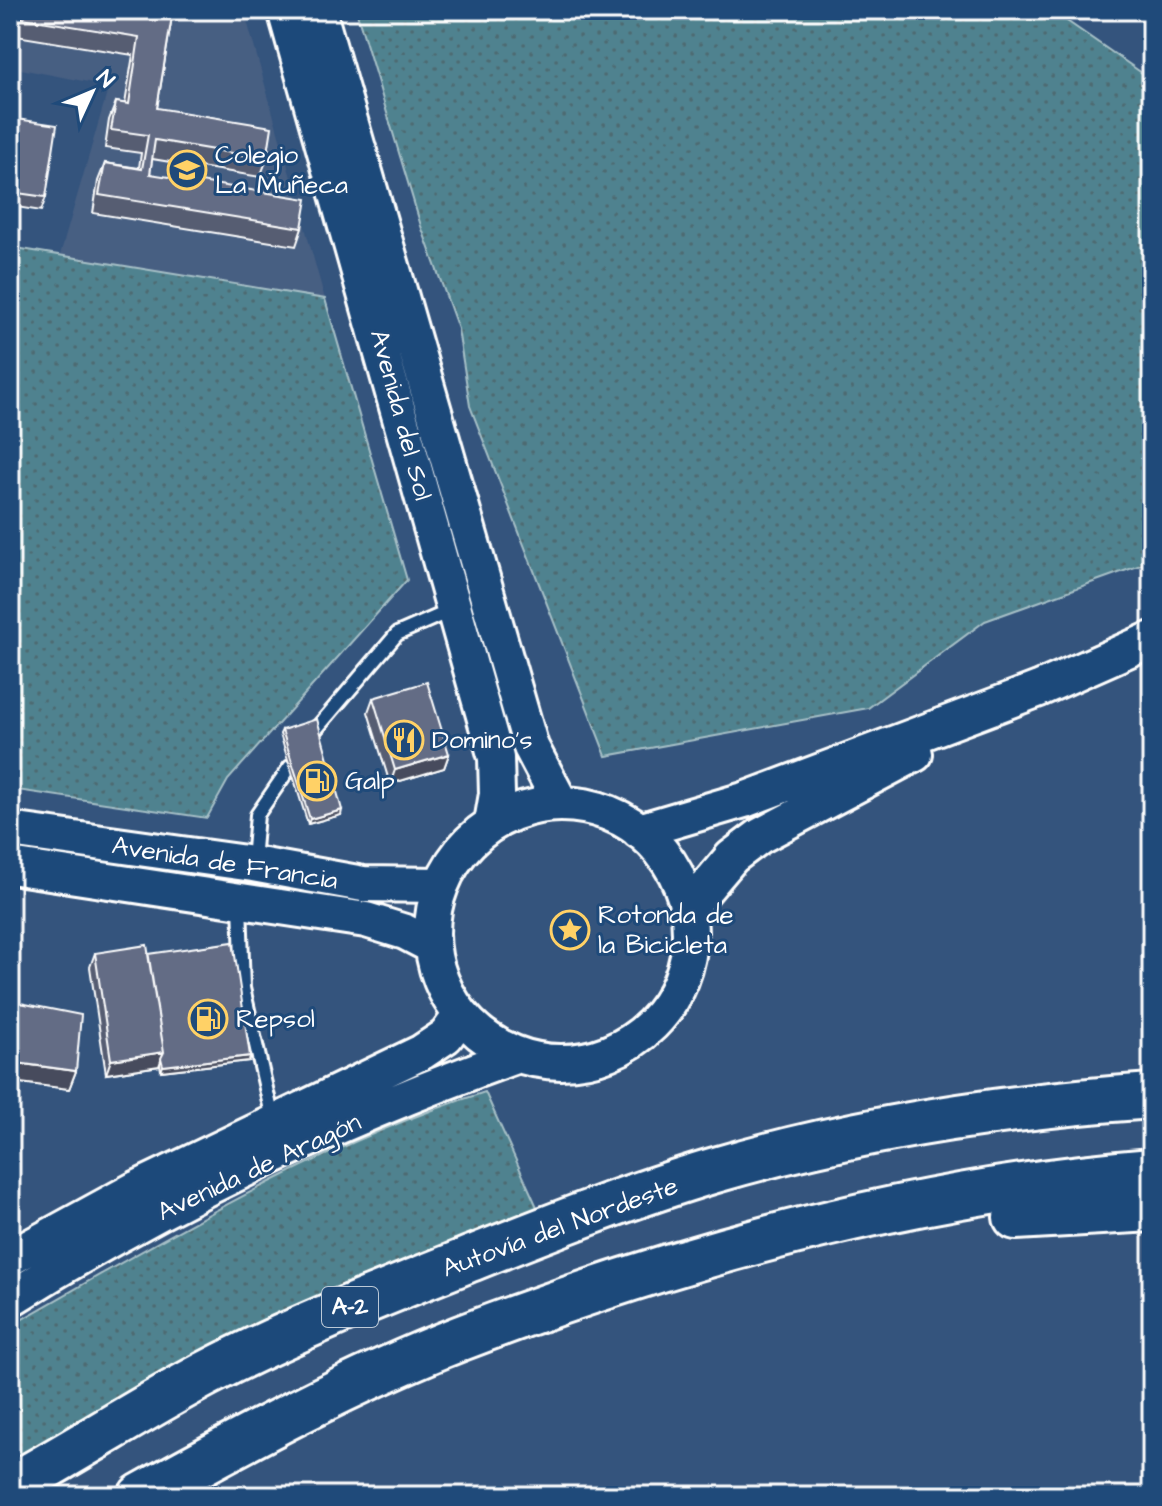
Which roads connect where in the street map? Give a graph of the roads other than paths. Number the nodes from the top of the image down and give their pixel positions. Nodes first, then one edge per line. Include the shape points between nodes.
1 (285, 10) edge
2 (318, 10) edge
3 (454, 609) junction
4 (1152, 639) edge
5 (1039, 689) junction
6 (316, 729) edge
7 (290, 767) edge
8 (561, 804) junction
9 (492, 823) junction
10 (10, 830) edge
11 (639, 831) junction
12 (253, 864) junction
13 (10, 866) edge
14 (441, 885) junction
15 (240, 901) junction
16 (688, 909) junction
17 (432, 946) junction
18 (461, 1015) junction
19 (518, 1055) junction
20 (1152, 1096) edge
21 (273, 1122) junction
22 (1152, 1171) edge
23 (1152, 1209) edge
24 (10, 1258) edge
25 (704, 1258) junction
26 (10, 1299) edge
27 (10, 1487) edge
28 (141, 1496) edge

1 - 3 street, Avenida del Sol
2 - 8 street, Avenida del Sol via 531,747
3 - 6 lane via 397,634
3 - 9 street, Avenida del Sol via 496,758
4 - 5 street
5 - 11 street via 744,800
5 - 16 street via 760,836 732,857
7 - 12 lane via 257,815
8 - 9 street via 525,809
8 - 11 street via 615,816
9 - 14 street via 453,861
10 - 12 street, Avenida de Francia
11 - 16 street via 673,869
12 - 14 street, Avenida de Francia via 363,884
13 - 15 street, Avenida de Francia
14 - 17 street
15 - 17 street, Avenida de Francia via 366,920
15 - 21 lane via 243,988
16 - 19 street via 689,954 674,997 645,1032 606,1055 562,1063
17 - 18 street via 442,983
18 - 19 street via 487,1039
18 - 21 street, Avenida de Aragón via 446,1036 422,1052
19 - 26 street, Avenida de Aragón via 311,1141 152,1217
20 - 27 highway, Autovía del Nordeste / A-2 via 927,1122 823,1141 710,1171 309,1323 205,1375
21 - 24 street, Avenida de Aragón
22 - 25 highway via 929,1203
23 - 25 highway via 1009,1217
25 - 28 highway via 459,1339 239,1442

